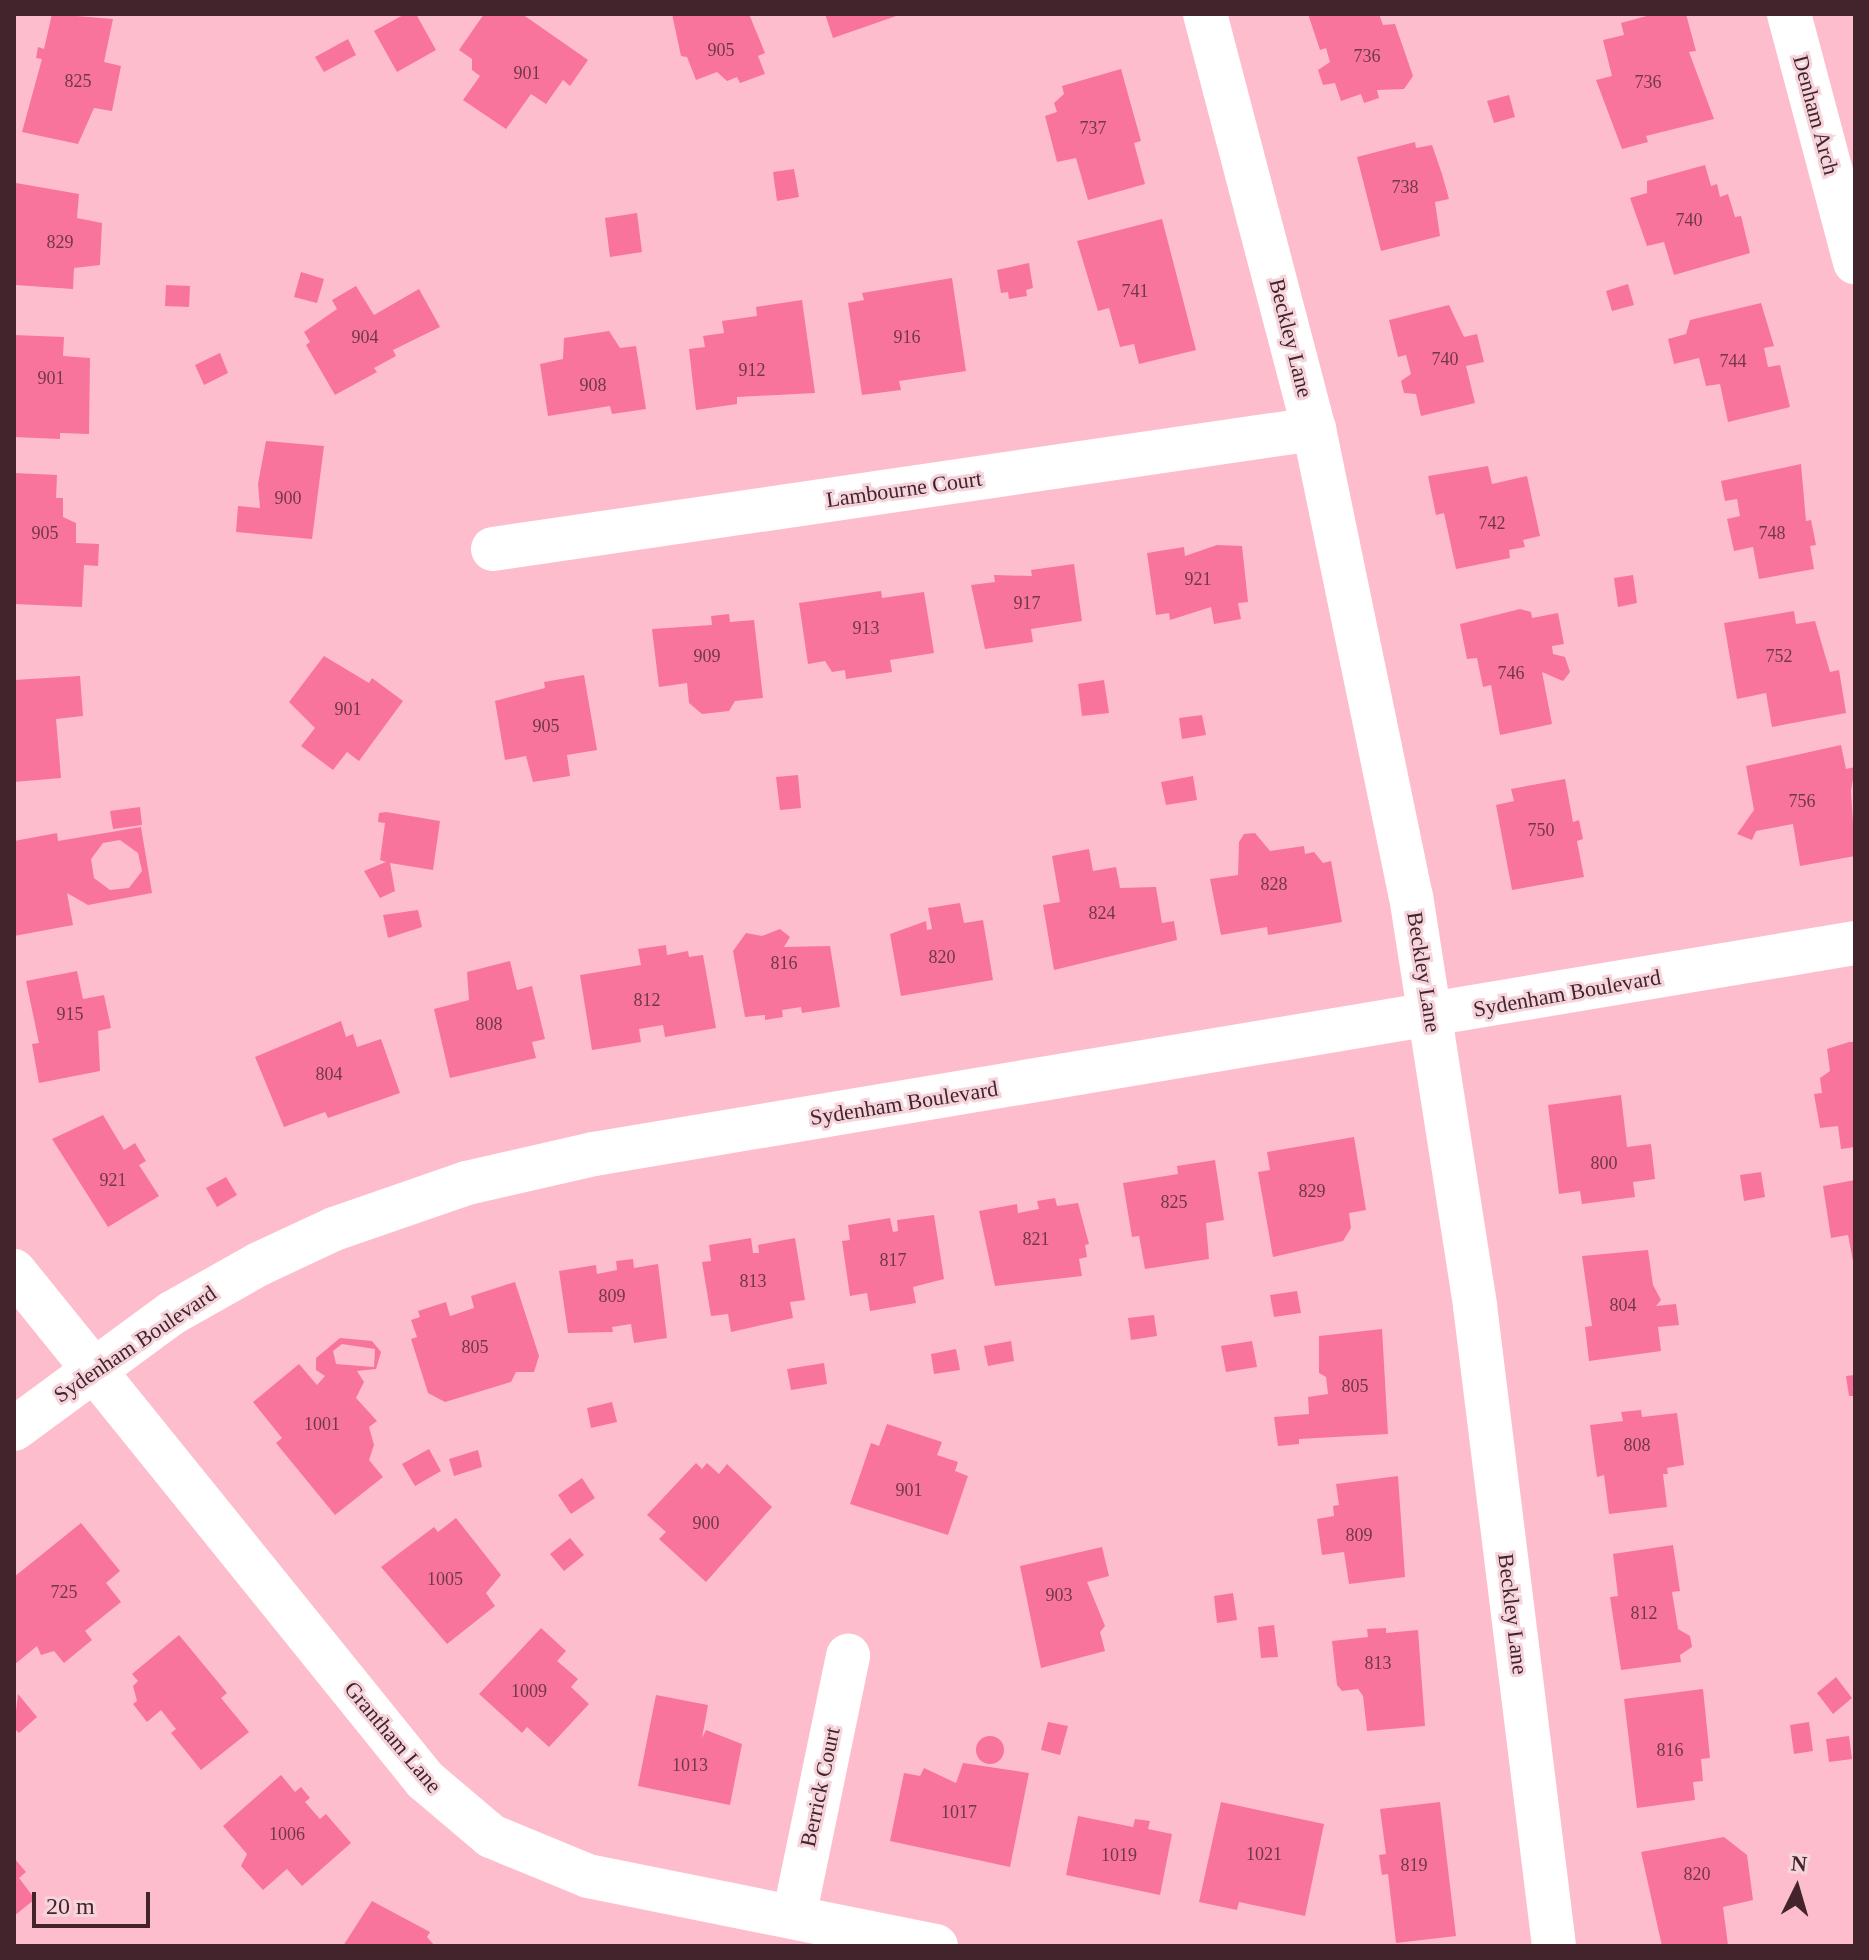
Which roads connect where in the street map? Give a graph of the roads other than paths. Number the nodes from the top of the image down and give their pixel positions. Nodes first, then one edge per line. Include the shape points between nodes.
1 (1205, 14) edge
2 (1789, 14) edge
3 (1855, 262) edge
4 (1314, 429) junction
5 (493, 549) dead end
6 (1855, 943) edge
7 (1432, 1016) junction
8 (14, 1271) edge
9 (92, 1370) junction
10 (14, 1429) edge
11 (848, 1656) dead end
12 (794, 1917) junction
13 (936, 1946) edge
14 (1554, 1946) edge

1 - 4 street, Beckley Lane
2 - 3 street, Denham Arch
4 - 5 street, Lambourne Court
4 - 7 street, Beckley Lane via 1375,712
6 - 7 street, Sydenham Boulevard
7 - 9 street, Sydenham Boulevard via 594,1154 467,1183 334,1229 259,1264 172,1313
7 - 14 street, Beckley Lane via 1475,1306
8 - 9 street, Grantham Lane
9 - 10 street, Sydenham Boulevard
9 - 12 street, Grantham Lane via 425,1780 461,1813 491,1836 554,1866
11 - 12 street, Berrick Court
12 - 13 street, Grantham Lane

